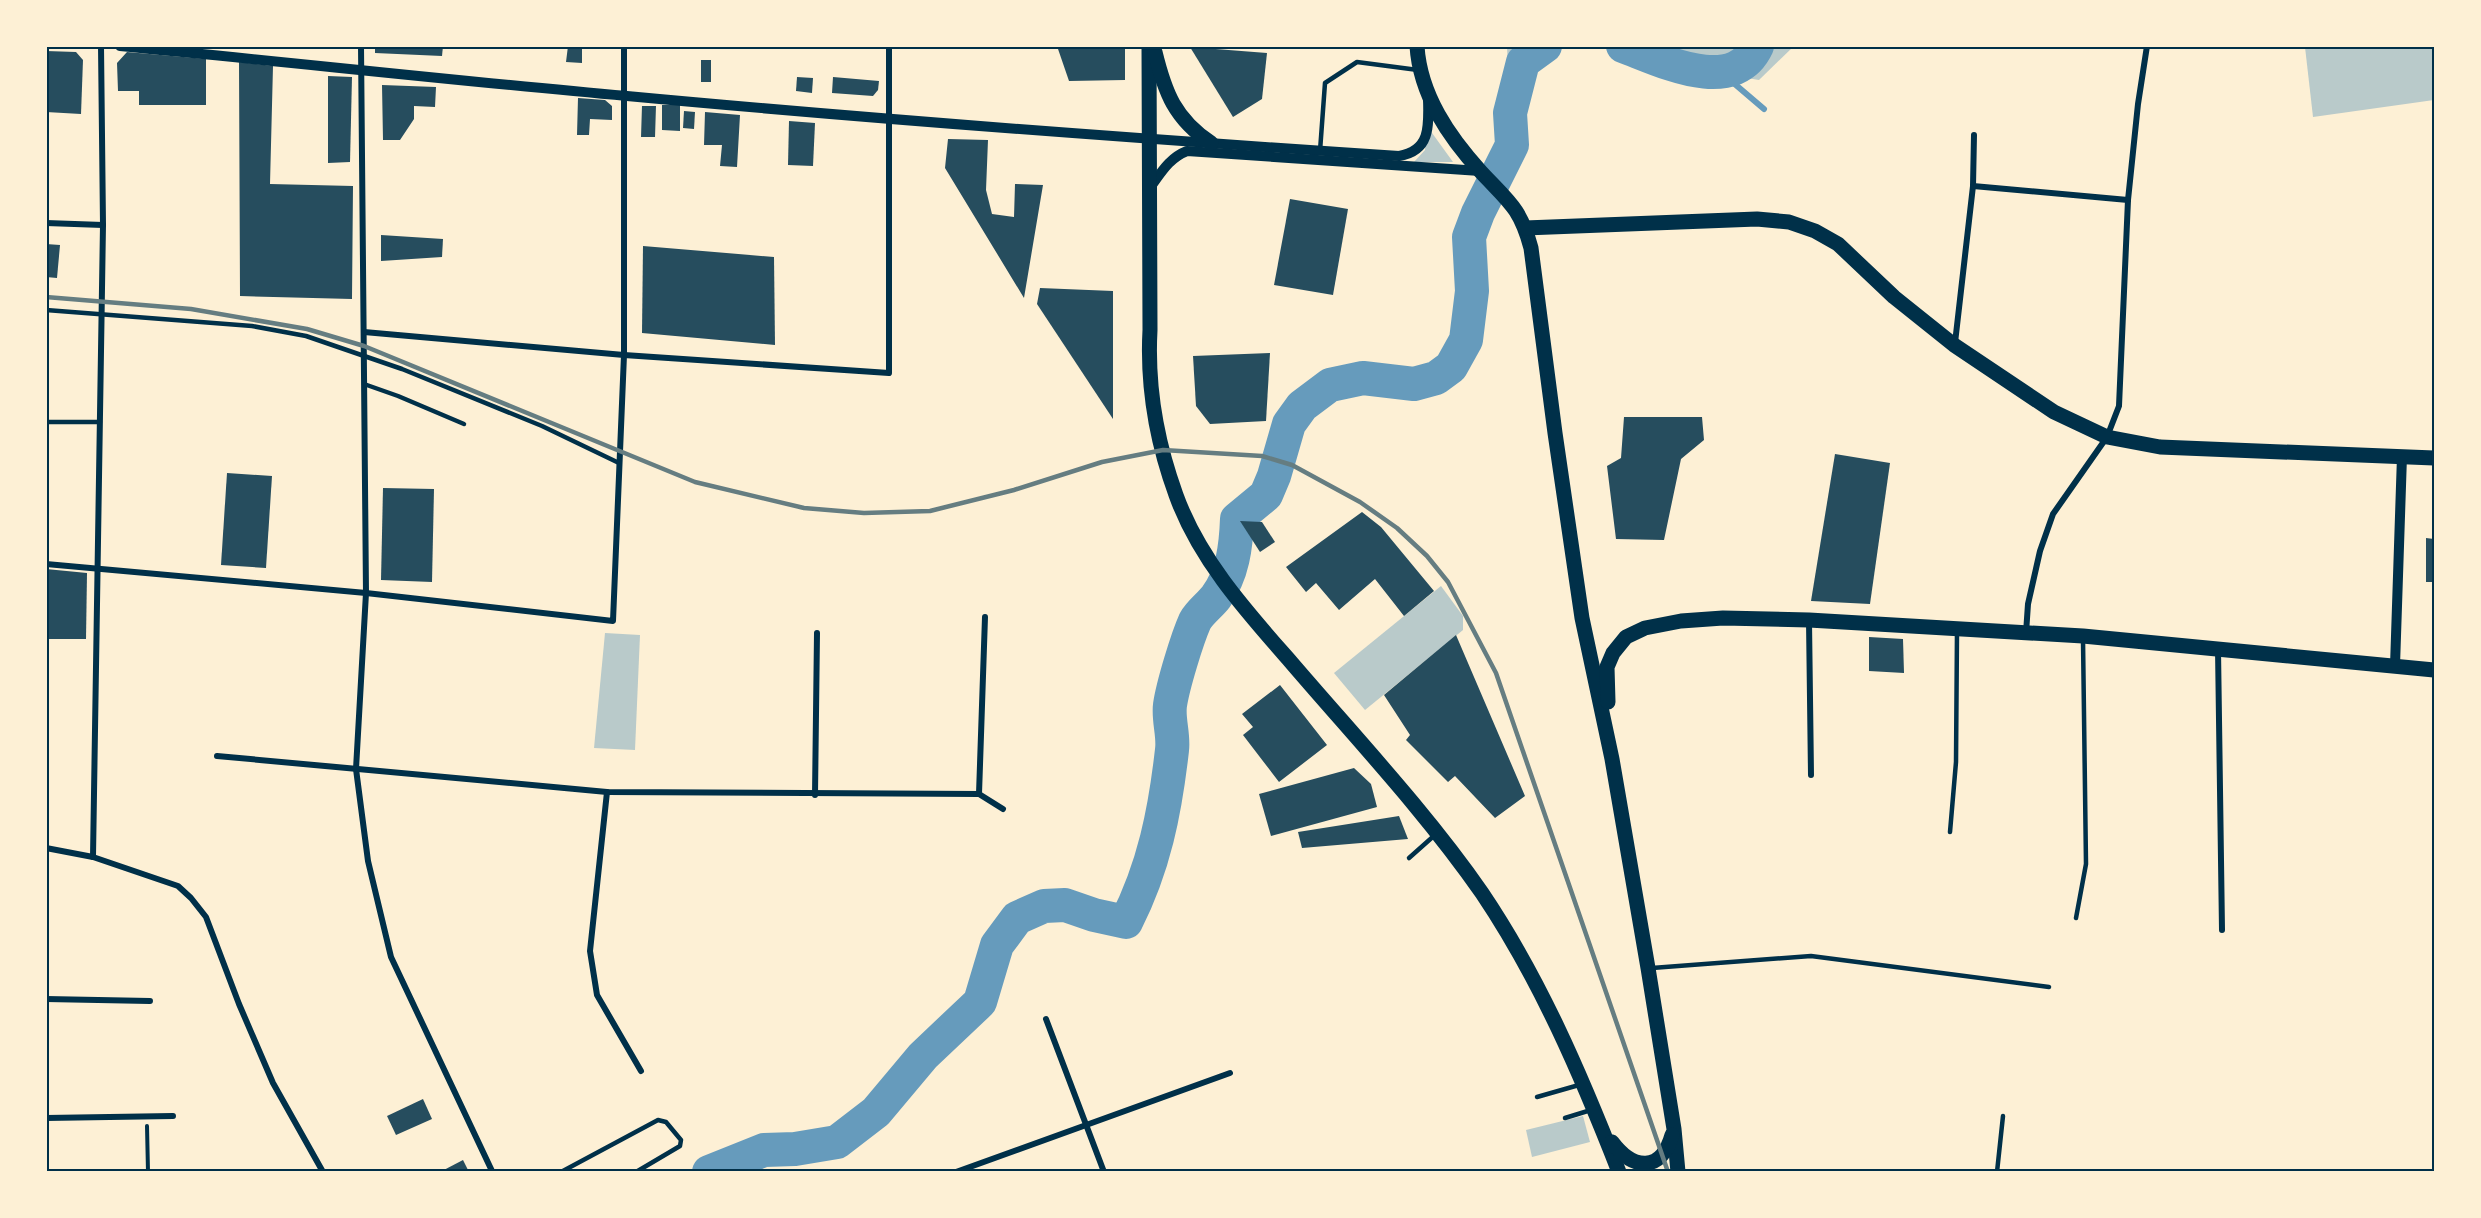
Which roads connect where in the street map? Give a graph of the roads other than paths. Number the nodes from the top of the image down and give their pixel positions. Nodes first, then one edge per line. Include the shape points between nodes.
1 (101, 46) edge
2 (120, 46) edge
3 (361, 46) edge
4 (624, 46) edge
5 (889, 46) edge
6 (1151, 46) edge
7 (2146, 46) edge
8 (1419, 47) edge
9 (1421, 70) junction
10 (362, 71) junction
11 (1427, 93) junction
12 (624, 96) junction
13 (890, 120) junction
14 (1974, 135) dead end
15 (1150, 140) junction
16 (1210, 143) junction
17 (1320, 151) junction
18 (1482, 173) junction
19 (1973, 186) junction
20 (1149, 189) junction
21 (2128, 200) junction
22 (46, 223) edge
23 (103, 225) junction
24 (1526, 228) junction
25 (46, 310) edge
26 (101, 314) junction
27 (364, 332) junction
28 (1954, 345) junction
29 (364, 355) junction
30 (624, 355) junction
31 (364, 384) junction
32 (100, 422) junction
33 (46, 423) edge
34 (464, 424) dead end
35 (2107, 437) junction
36 (2402, 456) junction
37 (2434, 458) edge
38 (619, 463) junction
39 (46, 564) edge
40 (97, 568) junction
41 (366, 593) junction
42 (985, 617) dead end
43 (1809, 621) junction
44 (1957, 628) junction
45 (817, 633) dead end
46 (2026, 634) junction
47 (2083, 636) junction
48 (2218, 649) junction
49 (2395, 666) junction
50 (2434, 670) edge
51 (217, 756) dead end
52 (1612, 759) junction
53 (356, 769) junction
54 (1811, 775) dead end
55 (607, 792) junction
56 (979, 794) junction
57 (815, 795) junction
58 (1003, 809) dead end
59 (1950, 832) dead end
60 (1437, 833) junction
61 (46, 848) edge
62 (93, 857) junction
63 (1408, 858) dead end
64 (2076, 918) dead end
65 (2222, 930) dead end
66 (1648, 968) junction
67 (2049, 987) dead end
68 (46, 999) edge
69 (150, 1001) dead end
70 (1046, 1019) dead end
71 (641, 1071) dead end
72 (1230, 1073) dead end
73 (1585, 1083) junction
74 (1537, 1097) dead end
75 (1594, 1109) junction
76 (173, 1116) dead end
77 (2003, 1116) dead end
78 (46, 1118) edge
79 (1565, 1118) dead end
80 (1087, 1125) junction
81 (1674, 1129) junction
82 (1603, 1130) junction
83 (492, 1171) edge
84 (323, 1172) edge
85 (561, 1172) edge
86 (636, 1172) edge
87 (956, 1172) edge
88 (1104, 1172) edge
89 (1619, 1172) edge
90 (1678, 1172) edge
91 (1997, 1172) edge

1 - 23 street
2 - 10 street
3 - 10 street
4 - 12 street
5 - 13 street
6 - 15 main road
6 - 16 main road via 1172,104 1184,122
7 - 21 street
8 - 9 main road
9 - 11 main road
9 - 17 lane via 1357,62 1325,83
10 - 12 street
10 - 27 street
11 - 17 street via 1429,122 1421,146 1412,154
11 - 18 main road via 1444,125
12 - 13 street
12 - 30 street
13 - 15 street
13 - 30 street via 889,373
14 - 19 street
15 - 16 street
15 - 20 main road
16 - 17 street
18 - 20 street via 1187,151 1168,163
18 - 24 main road via 1514,205
19 - 21 street
19 - 28 street
20 - 60 main road via 1148,368 1163,450 1176,495 1208,556 1239,603
21 - 35 street via 2119,406
22 - 23 street
23 - 26 street
24 - 28 main road via 1757,219 1789,222 1838,244 1894,297
24 - 52 main road via 1582,618
25 - 26 lane
26 - 29 lane via 252,327 306,336
26 - 32 street
27 - 29 street
27 - 30 street
28 - 35 main road via 2054,412
29 - 31 street
29 - 38 lane via 542,426
30 - 38 street
31 - 34 lane
31 - 41 street
32 - 33 lane
32 - 40 street
35 - 36 main road via 2160,447
35 - 46 street via 2053,514 2028,604
36 - 37 main road
36 - 49 street
38 - 41 street via 613,621
39 - 40 street
40 - 41 street
40 - 62 street
41 - 53 street
42 - 56 street
43 - 44 main road
43 - 52 main road via 1681,621 1645,628 1626,637 1607,668
43 - 54 street
44 - 46 main road
44 - 59 lane via 1956,762
45 - 57 street
46 - 47 main road
47 - 48 main road
47 - 64 lane via 2085,864
48 - 49 main road
48 - 65 street
49 - 50 main road
51 - 53 street
52 - 66 main road
53 - 55 street
53 - 83 street via 368,861 391,957
55 - 57 street
55 - 71 street via 591,951 597,995
56 - 57 street
56 - 58 street
60 - 63 lane
60 - 73 main road via 1503,928 1550,1010
61 - 62 street
62 - 84 street via 178,886 206,917 273,1083
66 - 67 lane via 1811,956
66 - 81 main road
68 - 69 street
70 - 80 street
72 - 80 street
73 - 74 lane
73 - 75 main road
75 - 79 lane
75 - 82 main road
76 - 78 street
77 - 91 lane
80 - 87 street
80 - 88 street
81 - 82 main road via 1663,1157 1644,1162 1621,1154
81 - 90 main road
82 - 89 main road
85 - 86 lane via 658,1120 666,1122 681,1140 680,1146

